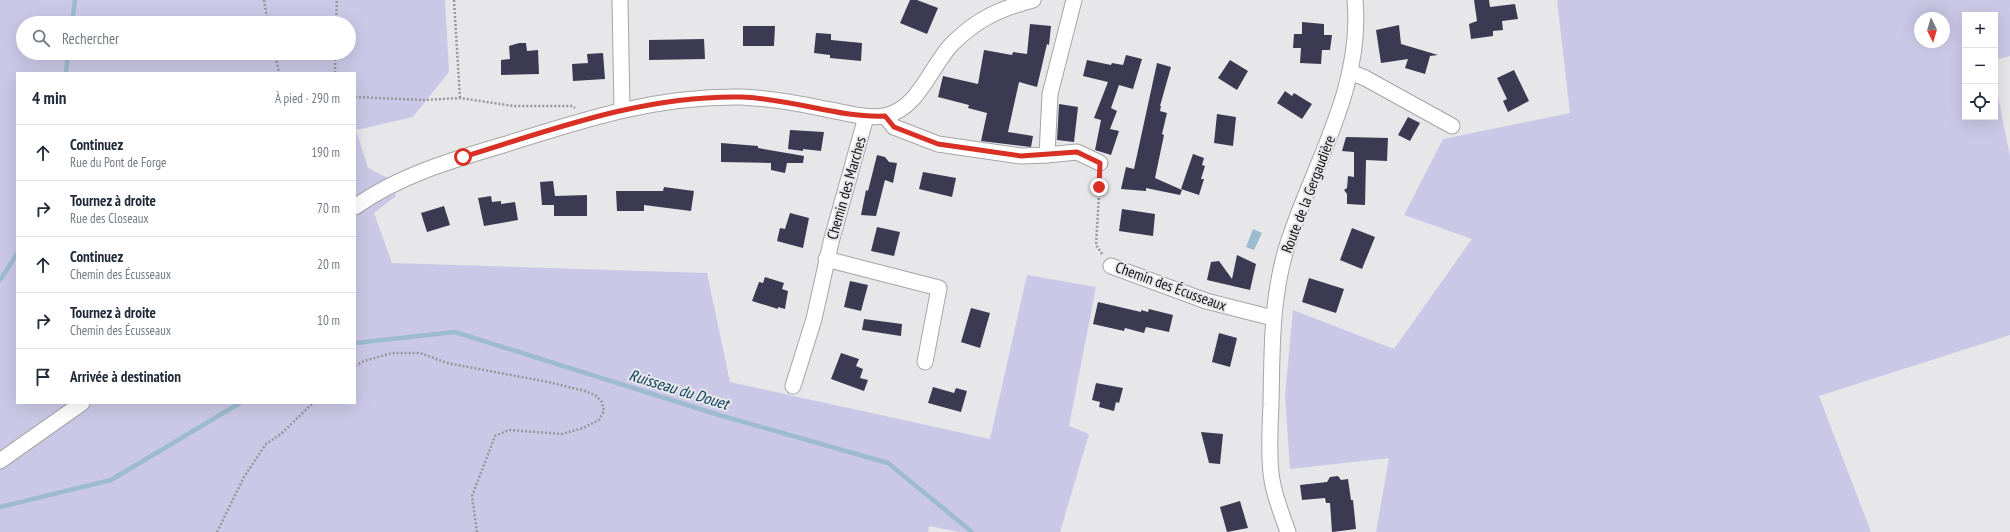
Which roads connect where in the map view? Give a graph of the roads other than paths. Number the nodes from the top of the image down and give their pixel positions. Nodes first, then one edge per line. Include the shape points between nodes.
1 (620, 0) edge
2 (1033, 0) edge
3 (1074, 0) edge
4 (1354, 0) edge
5 (1350, 72) junction
6 (622, 109) junction
7 (866, 116) junction
8 (885, 116) junction
9 (1452, 126) dead end
10 (1047, 155) junction
11 (1100, 163) road end
12 (356, 206) edge
13 (826, 259) junction
14 (1111, 266) road end
15 (1273, 318) junction
16 (925, 362) dead end
17 (793, 386) dead end
18 (81, 404) edge
19 (0, 461) edge
20 (1287, 532) edge

1 - 6 street
2 - 8 street via 1004,8 978,22 951,45 912,99 901,109
3 - 10 street via 1050,94
4 - 5 street, Route de la Gergaudière via 1356,40
5 - 9 street
5 - 15 street, Route de la Gergaudière via 1332,133 1288,240
6 - 7 street via 694,98 741,97 786,101
6 - 12 street via 463,157 404,179
7 - 8 street
7 - 13 street, Chemin des Marches
8 - 10 street via 894,127 938,144 1021,156
10 - 11 street via 1077,152
13 - 16 street, Chemin des Marches via 939,288
13 - 17 street, Chemin des Marches via 814,320
14 - 15 street, Chemin des Écusseaux via 1206,301
15 - 20 street, Route de la Gergaudière via 1271,478
18 - 19 street

